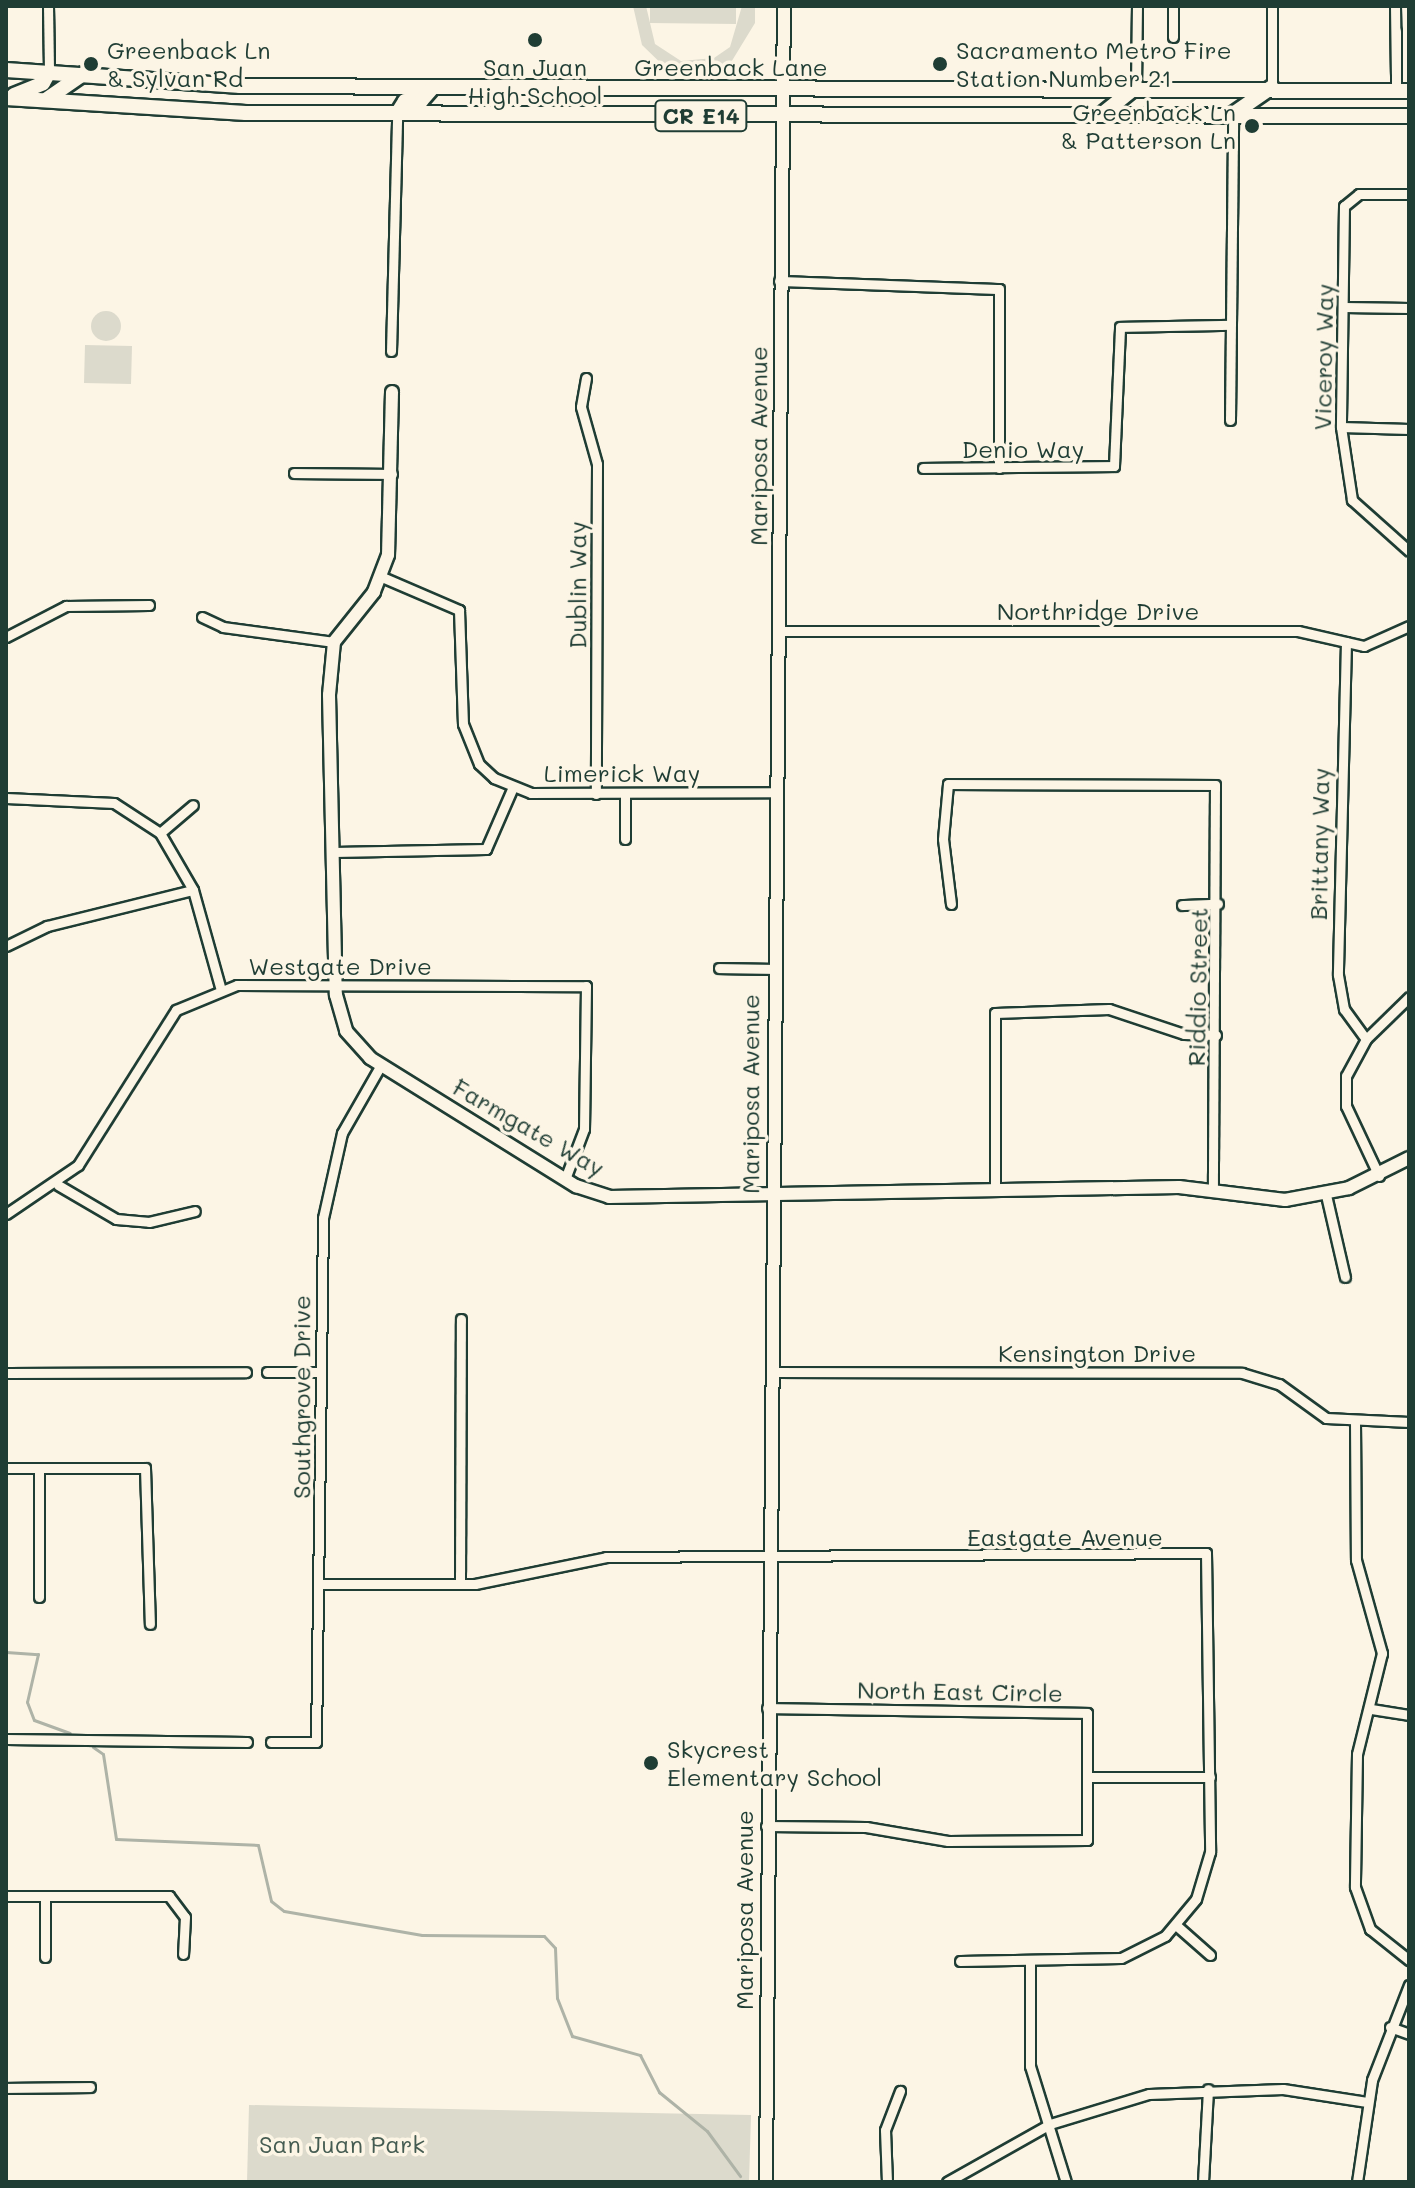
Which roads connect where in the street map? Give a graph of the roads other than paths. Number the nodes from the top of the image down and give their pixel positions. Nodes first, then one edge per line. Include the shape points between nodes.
1 (48, 6) edge
2 (784, 6) edge
3 (1137, 6) edge
4 (1173, 6) edge
5 (1272, 6) edge
6 (1395, 6) edge
7 (1173, 37) dead end
8 (6, 70) edge
9 (49, 72) junction
10 (83, 74) junction
11 (433, 87) junction
12 (1136, 87) junction
13 (1272, 87) junction
14 (783, 90) junction
15 (1402, 90) edge
16 (960, 91) junction
17 (6, 98) edge
18 (47, 99) junction
19 (397, 114) junction
20 (1233, 114) junction
21 (1101, 115) junction
22 (782, 116) junction
23 (1409, 116) edge
24 (959, 118) junction
25 (1409, 194) edge
26 (779, 281) junction
27 (1344, 307) junction
28 (1409, 308) edge
29 (1229, 325) junction
30 (391, 351) dead end
31 (586, 378) dead end
32 (392, 392) dead end
33 (1230, 420) dead end
34 (1341, 427) junction
35 (1409, 429) edge
36 (923, 468) dead end
37 (999, 468) junction
38 (294, 473) dead end
39 (392, 474) junction
40 (1409, 551) edge
41 (382, 577) junction
42 (149, 605) dead end
43 (202, 617) dead end
44 (1409, 626) edge
45 (780, 631) junction
46 (6, 637) edge
47 (334, 642) junction
48 (1346, 642) junction
49 (513, 787) junction
50 (774, 792) junction
51 (596, 794) junction
52 (625, 794) junction
53 (6, 798) edge
54 (193, 805) dead end
55 (160, 833) junction
56 (625, 839) dead end
57 (334, 852) junction
58 (193, 890) junction
59 (951, 904) dead end
60 (1218, 904) junction
61 (1182, 905) dead end
62 (6, 946) edge
63 (719, 968) dead end
64 (773, 969) junction
65 (335, 986) junction
66 (220, 987) junction
67 (1409, 997) edge
68 (1216, 1035) junction
69 (1366, 1039) junction
70 (381, 1065) junction
71 (1409, 1158) edge
72 (1379, 1176) junction
73 (565, 1179) junction
74 (58, 1185) junction
75 (995, 1187) junction
76 (1213, 1190) junction
77 (1326, 1195) junction
78 (771, 1198) junction
79 (195, 1211) dead end
80 (6, 1214) edge
81 (1345, 1277) dead end
82 (461, 1319) dead end
83 (246, 1372) dead end
84 (267, 1372) dead end
85 (321, 1372) junction
86 (771, 1372) junction
87 (6, 1373) edge
88 (1355, 1422) junction
89 (1409, 1422) edge
90 (6, 1468) edge
91 (39, 1468) junction
92 (768, 1556) junction
93 (319, 1584) junction
94 (460, 1584) junction
95 (39, 1597) dead end
96 (150, 1624) dead end
97 (767, 1708) junction
98 (1371, 1709) junction
99 (1409, 1715) edge
100 (6, 1739) edge
101 (247, 1742) dead end
102 (271, 1742) dead end
103 (1087, 1777) junction
104 (1210, 1777) junction
105 (766, 1826) junction
106 (6, 1896) edge
107 (45, 1896) junction
108 (1177, 1926) junction
109 (183, 1954) dead end
110 (1210, 1955) dead end
111 (45, 1957) dead end
112 (1409, 1960) edge
113 (960, 1961) dead end
114 (1030, 1961) junction
115 (1409, 1985) edge
116 (1390, 2027) junction
117 (1409, 2034) edge
118 (90, 2087) dead end
119 (6, 2088) edge
120 (1208, 2089) junction
121 (900, 2091) dead end
122 (1367, 2102) junction
123 (1050, 2124) junction
124 (766, 2182) edge
125 (887, 2182) edge
126 (947, 2182) edge
127 (1066, 2182) edge
128 (1203, 2182) edge
129 (1357, 2182) edge

1 - 9 street
2 - 14 street, Mariposa Avenue
3 - 12 street
4 - 7 street
5 - 13 street
6 - 15 street via 1396,74
8 - 9 main road, Greenback Lane / CR E14
9 - 10 main road, Greenback Lane / CR E14
9 - 17 main road via 43,83
10 - 11 main road, Greenback Lane / CR E14
10 - 18 main road
11 - 14 main road, Greenback Lane / CR E14
11 - 19 main road via 421,101 405,101
12 - 13 main road, Greenback Lane / CR E14
12 - 16 main road, Greenback Lane / CR E14
12 - 21 main road
13 - 15 main road, Greenback Lane / CR E14
13 - 20 main road
14 - 16 main road, Greenback Lane / CR E14
14 - 22 street, Mariposa Avenue
16 - 24 main road
17 - 18 main road, Greenback Lane / CR E14
18 - 19 main road, Greenback Lane / CR E14 via 246,113
19 - 22 main road, Greenback Lane / CR E14
19 - 30 street
20 - 21 main road, Greenback Lane / CR E14
20 - 23 main road, Greenback Lane / CR E14
20 - 29 street
21 - 24 main road, Greenback Lane / CR E14
22 - 24 main road, Greenback Lane / CR E14
22 - 26 street, Mariposa Avenue
25 - 27 street, Viceroy Way via 1359,194 1344,206
26 - 37 street via 999,289
26 - 45 street, Mariposa Avenue
27 - 28 street
27 - 34 street, Viceroy Way
29 - 33 street
29 - 37 street, Denio Way via 1120,327 1114,466
31 - 51 street, Dublin Way via 581,407 597,464
32 - 39 street
34 - 35 street
34 - 40 street, Viceroy Way via 1352,500
36 - 37 street, Denio Way
38 - 39 street
39 - 41 street
41 - 47 street
41 - 49 street, Limerick Way via 459,610 468,742 479,764
42 - 46 street via 66,606
43 - 47 street via 223,627
44 - 48 street, Northridge Drive via 1378,644
45 - 48 street, Northridge Drive via 1298,631
45 - 50 street, Mariposa Avenue
47 - 57 street, Farmgate Way
48 - 69 street, Brittany Way via 1338,975 1344,1009
49 - 51 street, Limerick Way
49 - 57 street via 486,849
50 - 52 street, Limerick Way
50 - 64 street, Mariposa Avenue
51 - 52 street, Limerick Way
52 - 56 street
53 - 55 street via 114,803
54 - 55 street
55 - 58 street
57 - 65 street, Farmgate Way
58 - 62 street via 47,926
58 - 66 street
59 - 60 street, Riddio Street via 943,839 948,784 1215,785
60 - 61 street
60 - 68 street, Riddio Street
63 - 64 street
64 - 78 street, Mariposa Avenue
65 - 66 street, Westgate Drive
65 - 70 street, Farmgate Way via 346,1031
65 - 73 street, Westgate Drive via 586,986 584,1129
66 - 74 street, Westgate Drive via 166,1021 91,1149
67 - 69 street
68 - 75 street via 1184,1034 1109,1009 995,1013
68 - 76 street, Riddio Street
69 - 72 street via 1345,1089
70 - 73 street, Farmgate Way
70 - 85 street, Southgrove Drive via 348,1119 327,1189
71 - 72 street, Farmgate Way
72 - 77 street, Farmgate Way
73 - 78 street, Farmgate Way via 619,1198
74 - 79 street via 116,1219 149,1222
74 - 80 street, Westgate Drive
75 - 76 street, Farmgate Way
75 - 78 street, Farmgate Way
76 - 77 street, Farmgate Way via 1266,1199
77 - 81 street
78 - 86 street, Mariposa Avenue
82 - 94 street
83 - 87 street
84 - 85 street
85 - 93 street, Southgrove Drive
86 - 88 street, Kensington Drive via 1242,1373 1279,1384 1326,1418
86 - 92 street, Mariposa Avenue
88 - 89 street, Kensington Drive
88 - 98 street via 1356,1560 1382,1653
90 - 91 street
91 - 95 street
91 - 96 street via 145,1468
92 - 94 street, Eastgate Avenue via 581,1558
92 - 97 street, Mariposa Avenue
92 - 104 street, Eastgate Avenue via 1206,1553
93 - 94 street, Eastgate Avenue
93 - 102 street, Southgrove Drive via 316,1742
97 - 103 street, North East Circle via 1087,1713
97 - 105 street, Mariposa Avenue
98 - 99 street
98 - 112 street via 1357,1754 1355,1887 1370,1929
100 - 101 street
103 - 104 street
103 - 105 street, North East Circle via 1087,1840 948,1841 876,1828
104 - 108 street, Eastgate Avenue via 1208,1869
105 - 124 street, Mariposa Avenue
106 - 107 street
107 - 109 street via 169,1896 185,1917
107 - 111 street
108 - 110 street
108 - 114 street via 1121,1958
113 - 114 street
114 - 123 street via 1030,2066
115 - 116 street
116 - 117 street
116 - 122 street
118 - 119 street
120 - 122 street via 1283,2089
120 - 123 street via 1134,2098
120 - 128 street
121 - 125 street via 885,2130
122 - 129 street
123 - 126 street
123 - 127 street

